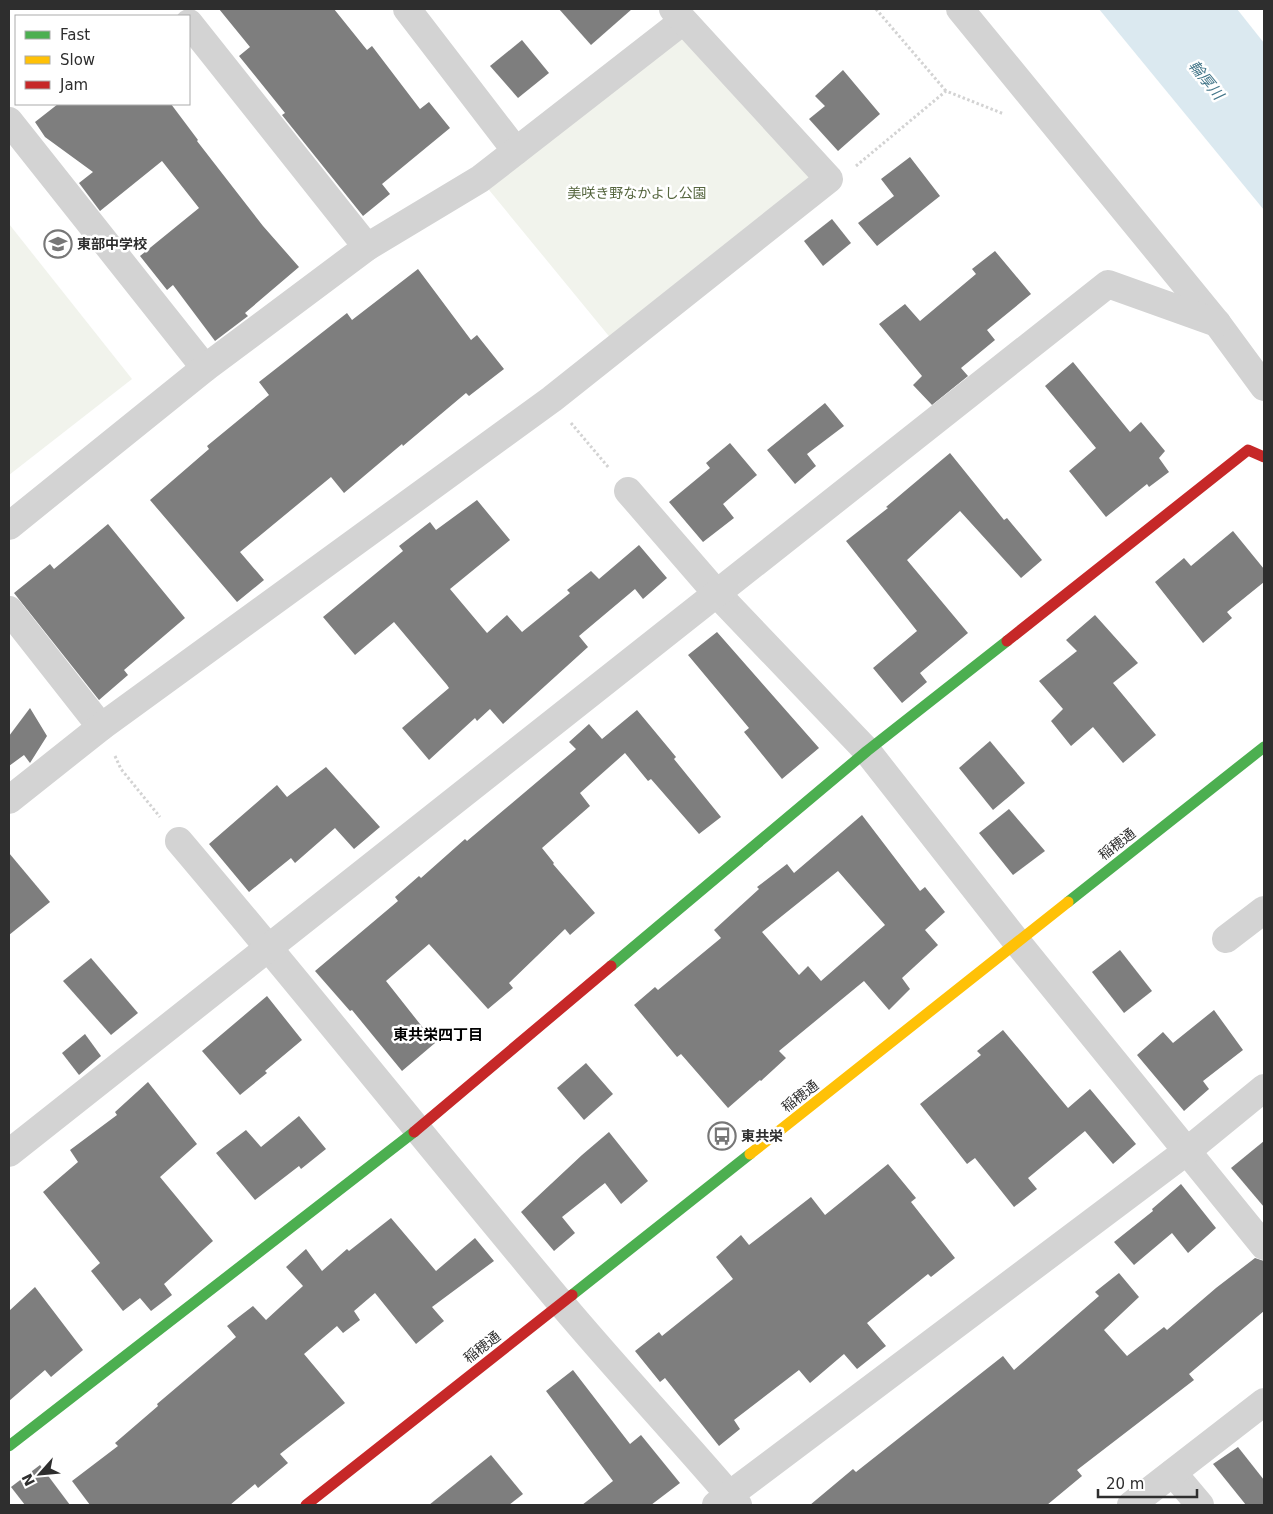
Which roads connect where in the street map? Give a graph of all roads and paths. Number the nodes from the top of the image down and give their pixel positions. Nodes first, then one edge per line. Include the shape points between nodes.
1 (408, 9) edge
2 (876, 9) edge
3 (960, 9) edge
4 (678, 15) edge
5 (190, 25) edge
6 (946, 91) junction
7 (1011, 116) dead end
8 (9, 121) edge
9 (516, 151) junction
10 (829, 179) junction
11 (367, 247) junction
12 (1217, 322) junction
13 (205, 368) junction
14 (1264, 387) edge
15 (552, 399) junction
16 (1264, 457) edge
17 (628, 492) joint
18 (9, 526) edge
19 (719, 596) junction
20 (9, 610) edge
21 (101, 727) junction
22 (1264, 747) edge
23 (867, 751) junction
24 (9, 800) edge
25 (180, 841) joint
26 (1264, 910) edge
27 (1226, 939) dead end
28 (1017, 942) junction
29 (270, 949) junction
30 (1264, 1088) edge
31 (417, 1130) junction
32 (1187, 1151) junction
33 (9, 1153) edge
34 (1264, 1246) edge
35 (562, 1304) junction
36 (1264, 1402) edge
37 (9, 1446) edge
38 (1173, 1473) junction
39 (728, 1502) edge
40 (306, 1505) edge
41 (1131, 1505) edge
42 (1200, 1505) edge

1 - 9 street
2 - 6 path
3 - 12 street
4 - 9 street
4 - 10 street
5 - 11 street
6 - 7 path
6 - 10 path via 850,171
8 - 13 street
9 - 11 street via 480,179
10 - 15 street
11 - 13 street
12 - 14 street
12 - 19 street via 1108,284
13 - 18 street
15 - 17 path
15 - 21 street
16 - 23 street via 1248,450
17 - 19 street
19 - 23 street
19 - 29 street
20 - 21 street
21 - 24 street
21 - 25 path via 121,769
22 - 28 street, 稲穂通
23 - 28 street
23 - 31 street
25 - 29 street
26 - 27 street
28 - 32 street
28 - 35 street, 稲穂通
29 - 31 street
29 - 33 street
30 - 32 street
31 - 35 street
31 - 37 street
32 - 34 street
32 - 39 street
35 - 39 street
35 - 40 street, 稲穂通
36 - 38 street
38 - 41 street
38 - 42 street

